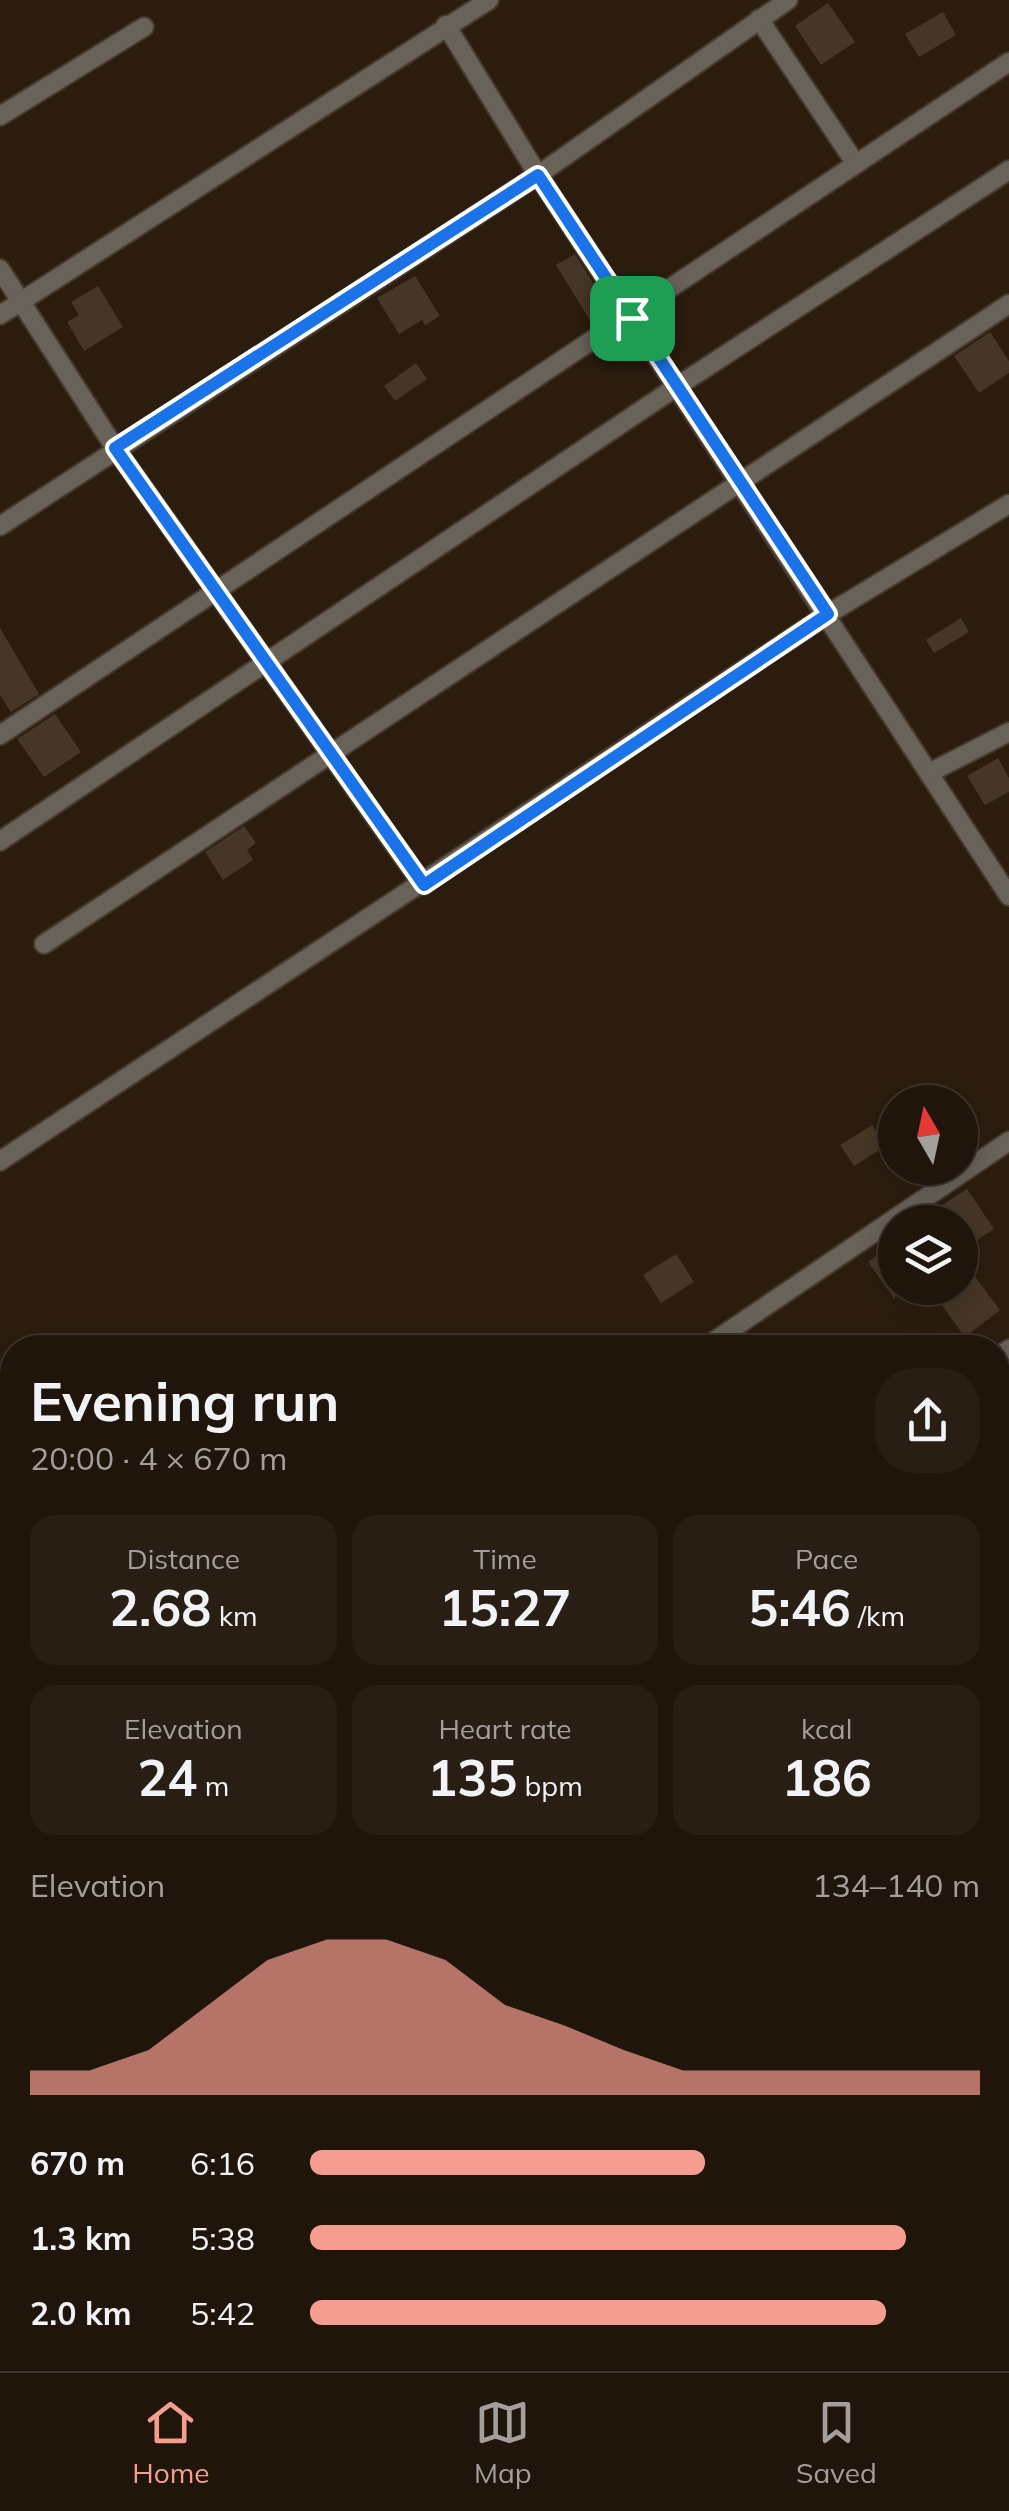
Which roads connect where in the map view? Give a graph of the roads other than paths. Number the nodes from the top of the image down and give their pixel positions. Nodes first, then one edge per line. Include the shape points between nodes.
1 (489, 0) edge
2 (788, 0) edge
3 (760, 19) junction
4 (446, 24) junction
5 (144, 28) dead end
6 (1009, 62) edge
7 (0, 116) edge
8 (856, 164) junction
9 (1009, 170) edge
10 (538, 175) junction
11 (0, 269) edge
12 (20, 301) junction
13 (1009, 304) edge
14 (0, 314) edge
15 (632, 318) junction
16 (676, 387) junction
17 (115, 448) junction
18 (741, 484) junction
19 (1009, 504) edge
20 (0, 526) edge
21 (214, 591) junction
22 (828, 614) junction
23 (264, 663) junction
24 (1009, 732) edge
25 (0, 735) edge
26 (329, 757) junction
27 (929, 774) junction
28 (0, 841) edge
29 (424, 885) junction
30 (1009, 896) edge
31 (44, 944) dead end
32 (1009, 1141) edge
33 (0, 1161) edge
34 (723, 1335) edge

1 - 4 street
2 - 3 street
3 - 8 street
3 - 10 street
4 - 10 street
4 - 12 street
5 - 7 street
6 - 8 street
8 - 15 street
9 - 16 street
10 - 15 street
10 - 17 street
11 - 12 street
12 - 14 street
12 - 17 street
13 - 18 street
15 - 16 street
15 - 21 street
16 - 18 street
16 - 23 street
17 - 20 street
17 - 21 street
18 - 22 street
18 - 26 street
19 - 22 street
21 - 23 street
21 - 25 street
22 - 27 street
22 - 29 street
23 - 26 street
23 - 28 street
24 - 27 street
26 - 29 street
26 - 31 street
27 - 30 street
29 - 33 street
32 - 34 street

